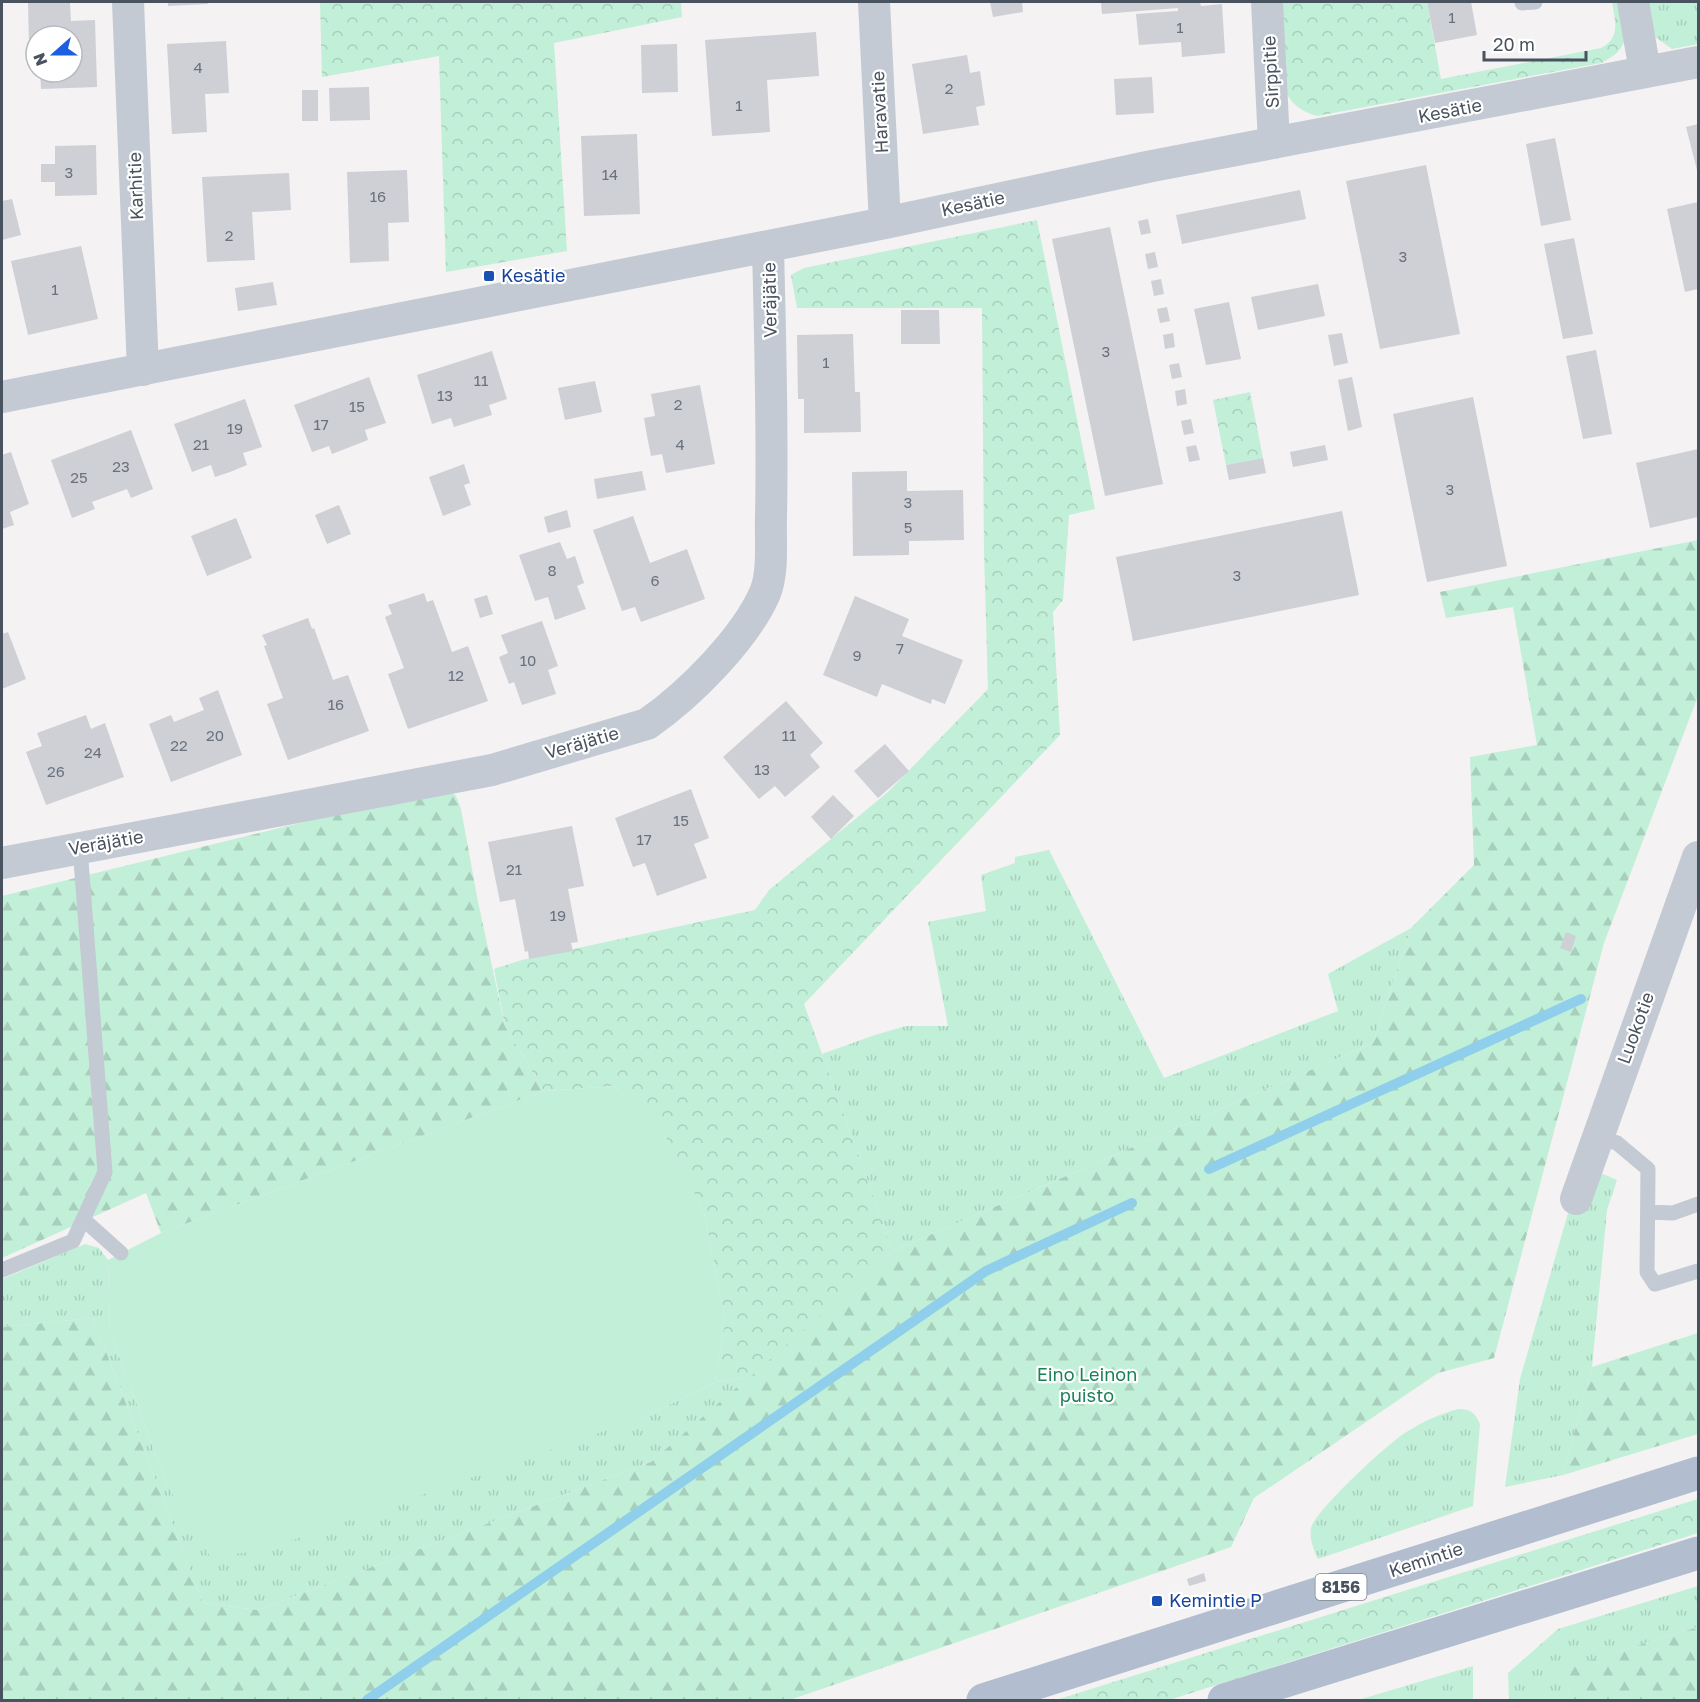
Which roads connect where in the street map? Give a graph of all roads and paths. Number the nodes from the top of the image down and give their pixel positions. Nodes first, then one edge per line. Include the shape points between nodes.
1 (128, 2) edge
2 (874, 2) edge
3 (1267, 2) edge
4 (1633, 2) edge
5 (1698, 62) edge
6 (1645, 71) junction
7 (1274, 143) junction
8 (885, 223) junction
9 (768, 247) junction
10 (143, 370) junction
11 (2, 397) edge
12 (80, 848) junction
13 (1698, 857) edge
14 (2, 863) edge
15 (1598, 1137) junction
16 (1576, 1200) dead end
17 (1698, 1204) edge
18 (1648, 1212) junction
19 (83, 1219) junction
20 (121, 1253) dead end
21 (2, 1270) edge
22 (1698, 1271) edge
23 (1698, 1473) edge
24 (1698, 1553) edge
25 (983, 1701) edge
26 (1224, 1701) edge

1 - 10 street, Karhitie
2 - 8 street, Haravatie
3 - 7 street, Sirppitie
4 - 6 street
5 - 6 street, Kesätie
6 - 7 street, Kesätie
7 - 8 street, Kesätie
8 - 9 street, Kesätie
9 - 10 street, Kesätie
9 - 12 street, Veräjätie via 773,447 766,591 743,630 665,712 647,724 492,770
10 - 11 street, Kesätie
12 - 14 street, Veräjätie
12 - 19 lane via 105,1172
13 - 15 street, Luokotie
15 - 16 street, Luokotie
15 - 18 lane via 1617,1143 1648,1169
17 - 18 lane via 1673,1213
18 - 22 lane via 1647,1272 1655,1284
19 - 20 lane
19 - 21 lane via 73,1241
23 - 25 main road, Kemintie / 8156
24 - 26 main road

